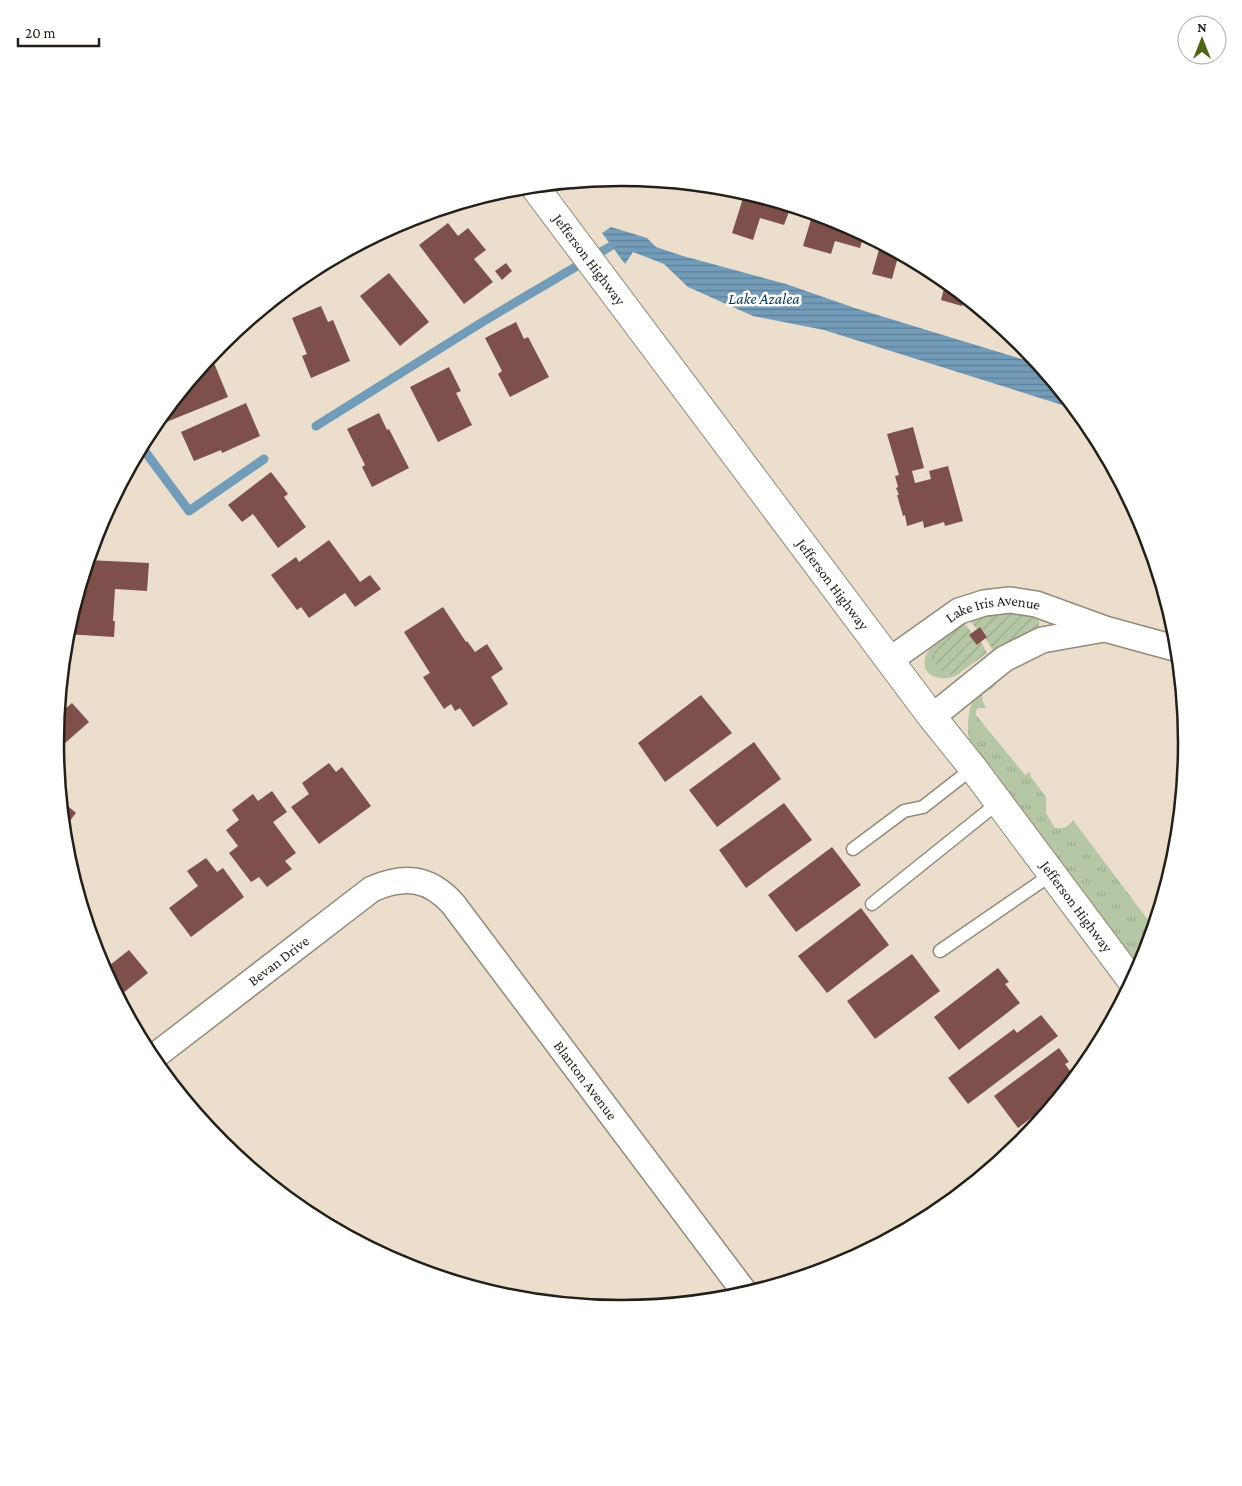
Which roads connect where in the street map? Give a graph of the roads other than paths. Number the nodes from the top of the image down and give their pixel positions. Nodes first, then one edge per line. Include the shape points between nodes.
1 (539, 192) edge
2 (1105, 629) junction
3 (1170, 647) edge
4 (890, 660) junction
5 (932, 716) junction
6 (973, 768) junction
7 (999, 802) junction
8 (853, 849) dead end
9 (1052, 874) junction
10 (413, 881) joint
11 (872, 904) dead end
12 (940, 951) dead end
13 (1127, 975) edge
14 (159, 1054) edge
15 (741, 1287) edge

1 - 4 main road, Jefferson Highway
2 - 3 street, Lake Iris Avenue
2 - 4 street, Lake Iris Avenue via 1036,604 1010,600 984,603 958,611
2 - 5 street, Lake Iris Avenue via 1042,640 1004,659
4 - 5 main road, Jefferson Highway
5 - 6 main road, Jefferson Highway
6 - 7 main road, Jefferson Highway
6 - 8 lane via 923,807 904,811
7 - 9 main road, Jefferson Highway
7 - 11 lane
9 - 12 lane
9 - 13 main road, Jefferson Highway
10 - 14 street, Bevan Drive via 388,882 372,889
10 - 15 street, Blanton Avenue via 436,888 453,904

